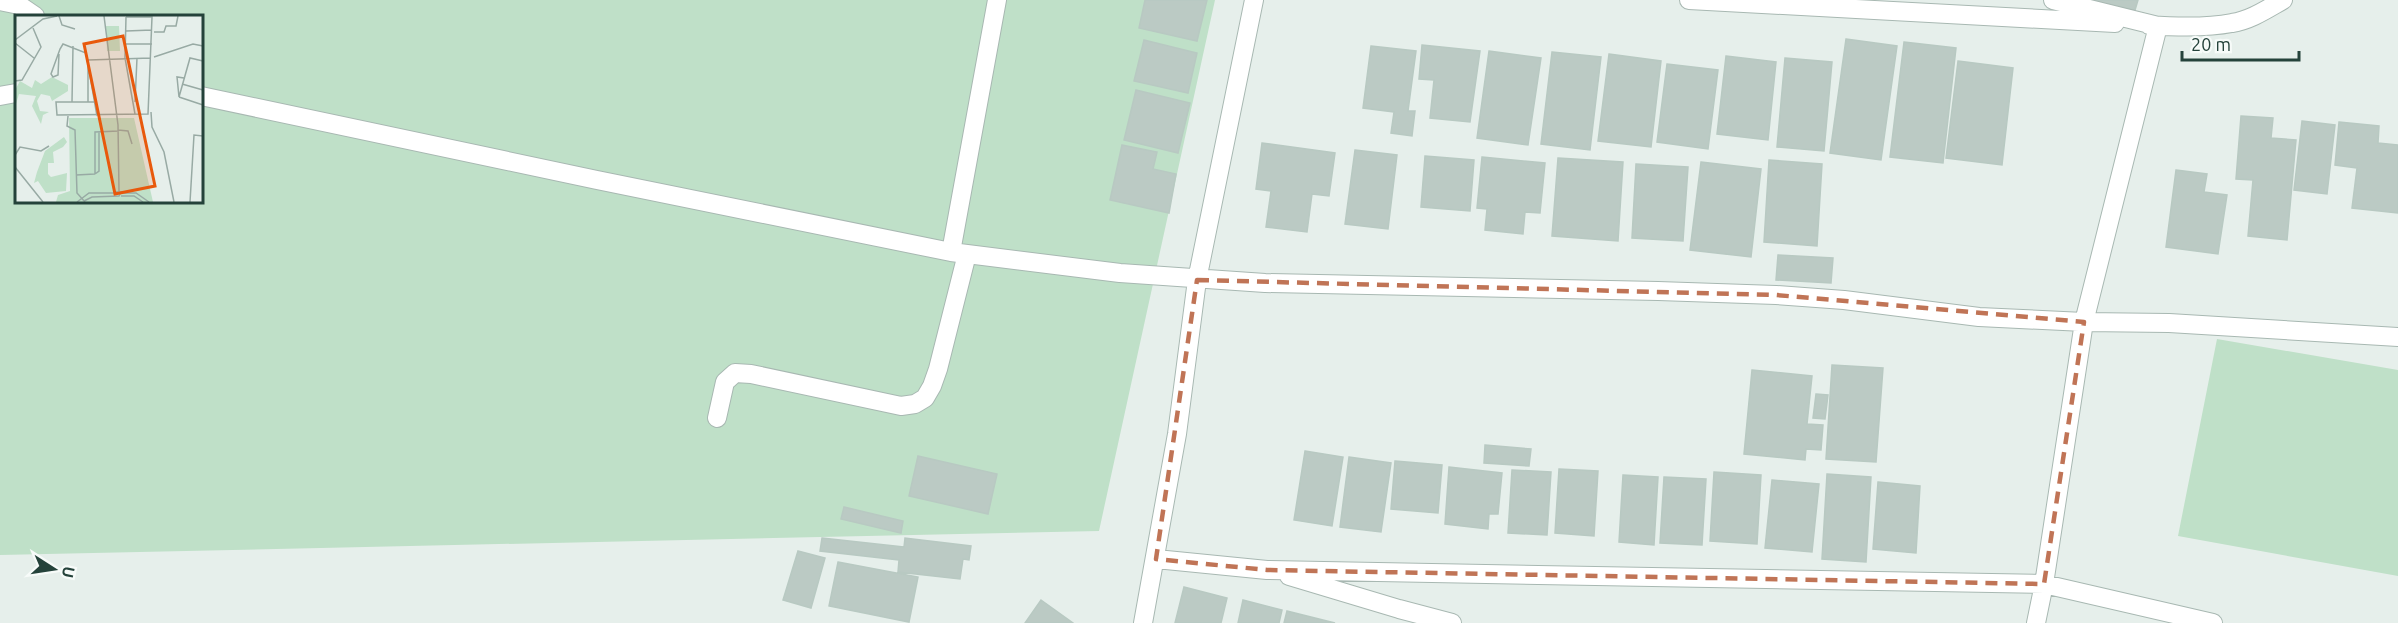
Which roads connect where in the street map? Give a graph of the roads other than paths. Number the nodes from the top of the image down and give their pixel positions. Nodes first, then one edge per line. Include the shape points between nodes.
1 (997, 0) edge
2 (1254, 0) edge
3 (1689, 0) edge
4 (2053, 0) edge
5 (2283, 0) edge
6 (0, 1) edge
7 (20, 2) edge
8 (34, 15) edge
9 (2158, 26) junction
10 (202, 96) edge
11 (959, 253) junction
12 (1197, 280) junction
13 (2084, 322) junction
14 (2398, 337) edge
15 (717, 418) dead end
16 (1156, 559) junction
17 (1267, 570) junction
18 (2044, 585) junction
19 (1143, 623) edge
20 (1452, 623) edge
21 (2036, 623) edge
22 (2213, 623) edge

1 - 11 street
2 - 12 street
3 - 9 street
4 - 9 street
5 - 9 street via 2258,15 2233,23
6 - 7 street
7 - 8 street
9 - 13 street
10 - 11 street
11 - 12 street
11 - 15 street via 938,369 926,398 901,406 735,373 725,382
12 - 13 street via 1776,295 1979,317
12 - 16 street
13 - 14 street via 2169,323
13 - 18 street
16 - 17 street
16 - 19 street
17 - 18 street
17 - 20 street
18 - 21 street
18 - 22 street

